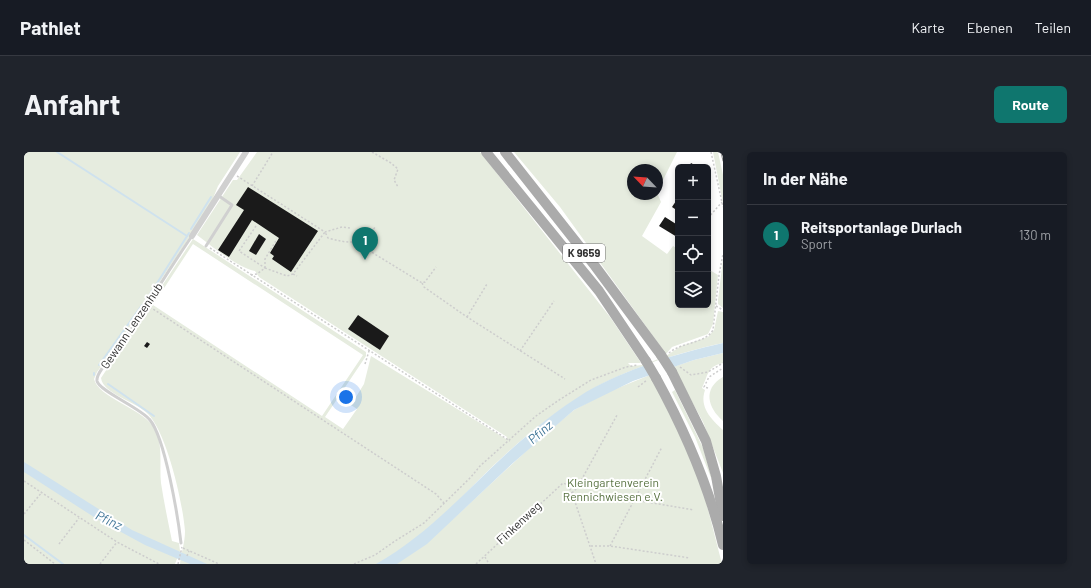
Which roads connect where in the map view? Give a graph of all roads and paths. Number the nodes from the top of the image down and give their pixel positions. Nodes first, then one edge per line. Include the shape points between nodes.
1 (246, 152) edge
2 (273, 152) edge
3 (372, 152) edge
4 (486, 152) edge
5 (505, 152) edge
6 (711, 152) edge
7 (234, 172) junction
8 (252, 186) junction
9 (398, 187) dead end
10 (219, 196) junction
11 (722, 202) junction
12 (723, 207) edge
13 (711, 215) edge
14 (256, 226) dead end
15 (375, 227) dead end
16 (350, 228) dead end
17 (324, 232) junction
18 (192, 236) joint
19 (276, 239) dead end
20 (355, 242) junction
21 (206, 246) joint
22 (723, 254) edge
23 (436, 267) dead end
24 (265, 268) junction
25 (293, 274) junction
26 (251, 275) junction
27 (297, 276) dead end
28 (422, 283) junction
29 (487, 284) dead end
30 (554, 301) dead end
31 (147, 305) junction
32 (716, 306) junction
33 (723, 310) edge
34 (467, 317) junction
35 (520, 351) junction
36 (369, 352) junction
37 (663, 355) junction
38 (644, 363) junction
39 (723, 363) edge
40 (365, 364) dead end
41 (723, 368) edge
42 (675, 369) junction
43 (653, 377) junction
44 (565, 379) dead end
45 (638, 386) dead end
46 (708, 388) dead end
47 (665, 394) junction
48 (684, 396) junction
49 (617, 415) dead end
50 (510, 441) junction
51 (662, 447) dead end
52 (24, 481) edge
53 (42, 492) junction
54 (572, 493) junction
55 (635, 500) junction
56 (444, 503) junction
57 (694, 510) dead end
58 (24, 514) edge
59 (723, 516) edge
60 (79, 518) junction
61 (24, 540) edge
62 (117, 542) junction
63 (181, 543) dead end
64 (59, 544) dead end
65 (723, 545) edge
66 (591, 546) junction
67 (610, 546) junction
68 (182, 547) dead end
69 (189, 551) junction
70 (182, 552) dead end
71 (187, 556) dead end
72 (485, 556) junction
73 (690, 558) dead end
74 (55, 564) edge
75 (100, 564) edge
76 (158, 564) edge
77 (178, 564) edge
78 (219, 564) edge
79 (354, 564) edge
80 (476, 564) edge
81 (488, 564) edge
82 (596, 564) edge

1 - 7 street, Gewann Lenzenhub
2 - 8 path
3 - 9 path via 398,169 394,180
4 - 38 main road, K 9659 via 599,290
5 - 37 main road, K 9659
6 - 11 path
7 - 8 path
7 - 10 street, Gewann Lenzenhub
8 - 17 path
10 - 18 street, Gewann Lenzenhub
10 - 21 lane via 232,204
11 - 12 path
11 - 13 path
14 - 24 path via 240,251
15 - 20 path via 368,237
16 - 17 path via 342,227
17 - 20 path via 328,238
17 - 25 path
18 - 31 lane, Gewann Lenzenhub
19 - 24 path via 265,259
20 - 28 path
21 - 26 path
22 - 32 path
23 - 28 path via 430,277
24 - 25 path via 287,276
24 - 26 path
25 - 27 path
26 - 36 path
28 - 34 path
29 - 34 path
30 - 35 path
31 - 56 path via 436,494
31 - 63 lane, Gewann Lenzenhub via 99,373 97,380 104,390 144,414 158,433
32 - 33 path
32 - 37 path via 711,334
34 - 35 path
35 - 44 path
36 - 40 path
36 - 50 path
37 - 42 main road, K 9659, bridge
38 - 43 main road, K 9659, bridge
38 - 50 path via 634,364 591,380 536,416
39 - 42 path via 708,372 691,375
41 - 46 path via 709,377 704,387
42 - 48 main road, K 9659
43 - 45 path
43 - 47 main road, K 9659
47 - 48 main road via 672,385
47 - 65 main road, K 9659 via 701,474
48 - 59 main road, K 9659 via 709,449
49 - 54 path
50 - 56 path via 480,466
51 - 55 path
52 - 53 path
53 - 58 path
53 - 60 path
54 - 66 path
54 - 72 path, Finkenweg via 568,485 563,483
55 - 57 path
55 - 67 path
56 - 79 path via 424,523 375,556
60 - 62 path
60 - 64 path
61 - 74 path
62 - 75 path
62 - 76 path
66 - 67 path
66 - 82 path
67 - 73 path
68 - 69 path
69 - 71 path
69 - 78 path
70 - 77 path
72 - 80 path, Finkenweg
72 - 81 path

